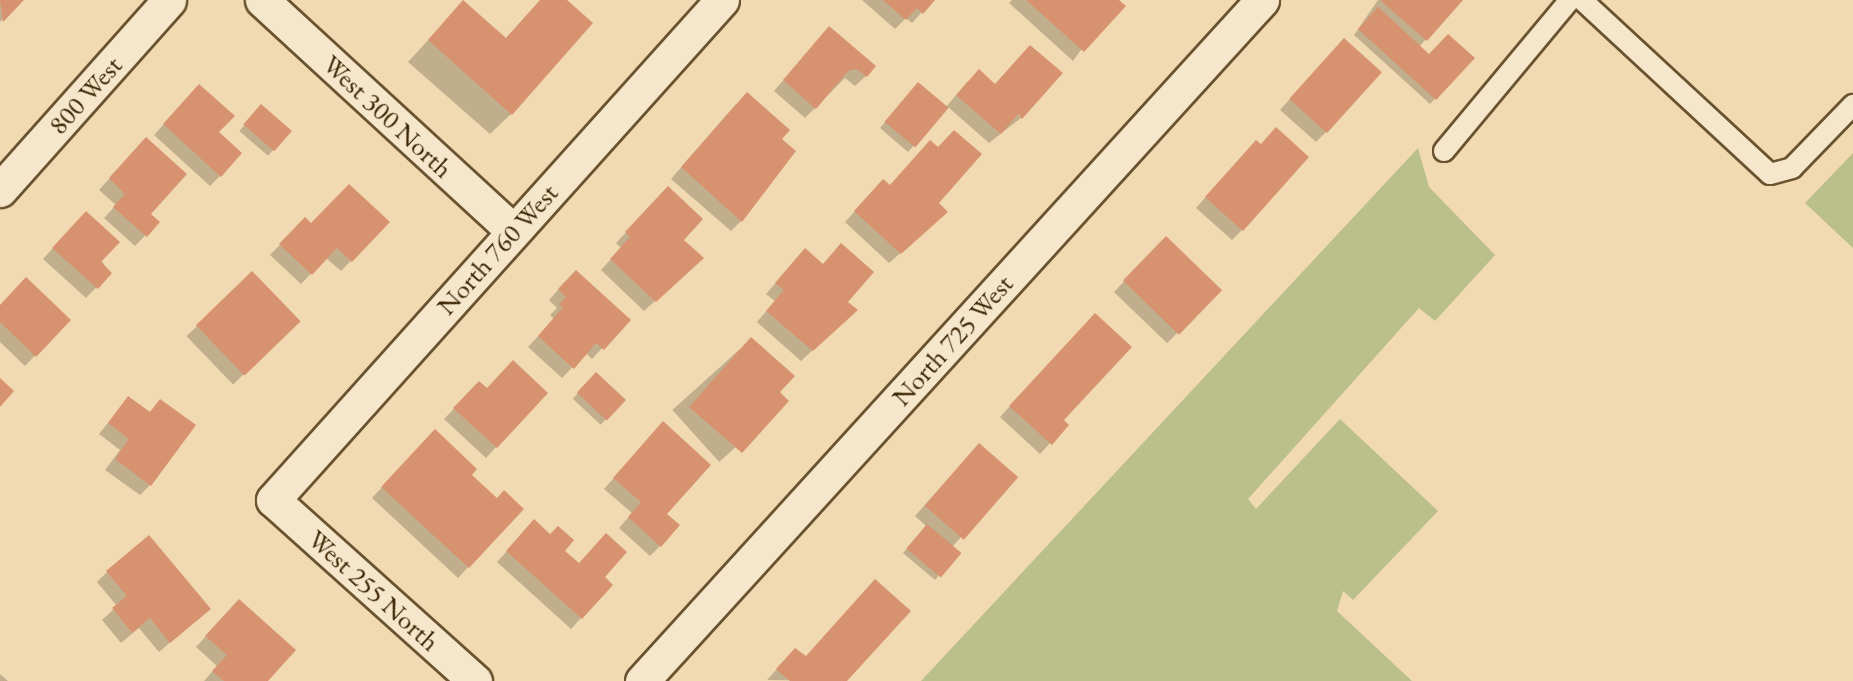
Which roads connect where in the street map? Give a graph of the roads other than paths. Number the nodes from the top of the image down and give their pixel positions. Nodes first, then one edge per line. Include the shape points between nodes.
1 (169, 0) edge
2 (262, 0) edge
3 (722, 0) edge
4 (1262, 0) edge
5 (1570, 0) edge
6 (1582, 0) edge
7 (1853, 105) edge
8 (1444, 151) dead end
9 (0, 190) edge
10 (513, 231) junction
11 (273, 500) joint
12 (475, 681) edge
13 (642, 681) edge

1 - 9 street, 800 West
2 - 10 street, West 300 North
3 - 10 street, North 760 West
4 - 13 street, North 725 West
5 - 8 lane
6 - 7 lane via 1770,174 1792,168
10 - 11 street, North 760 West
11 - 12 street, West 255 North

